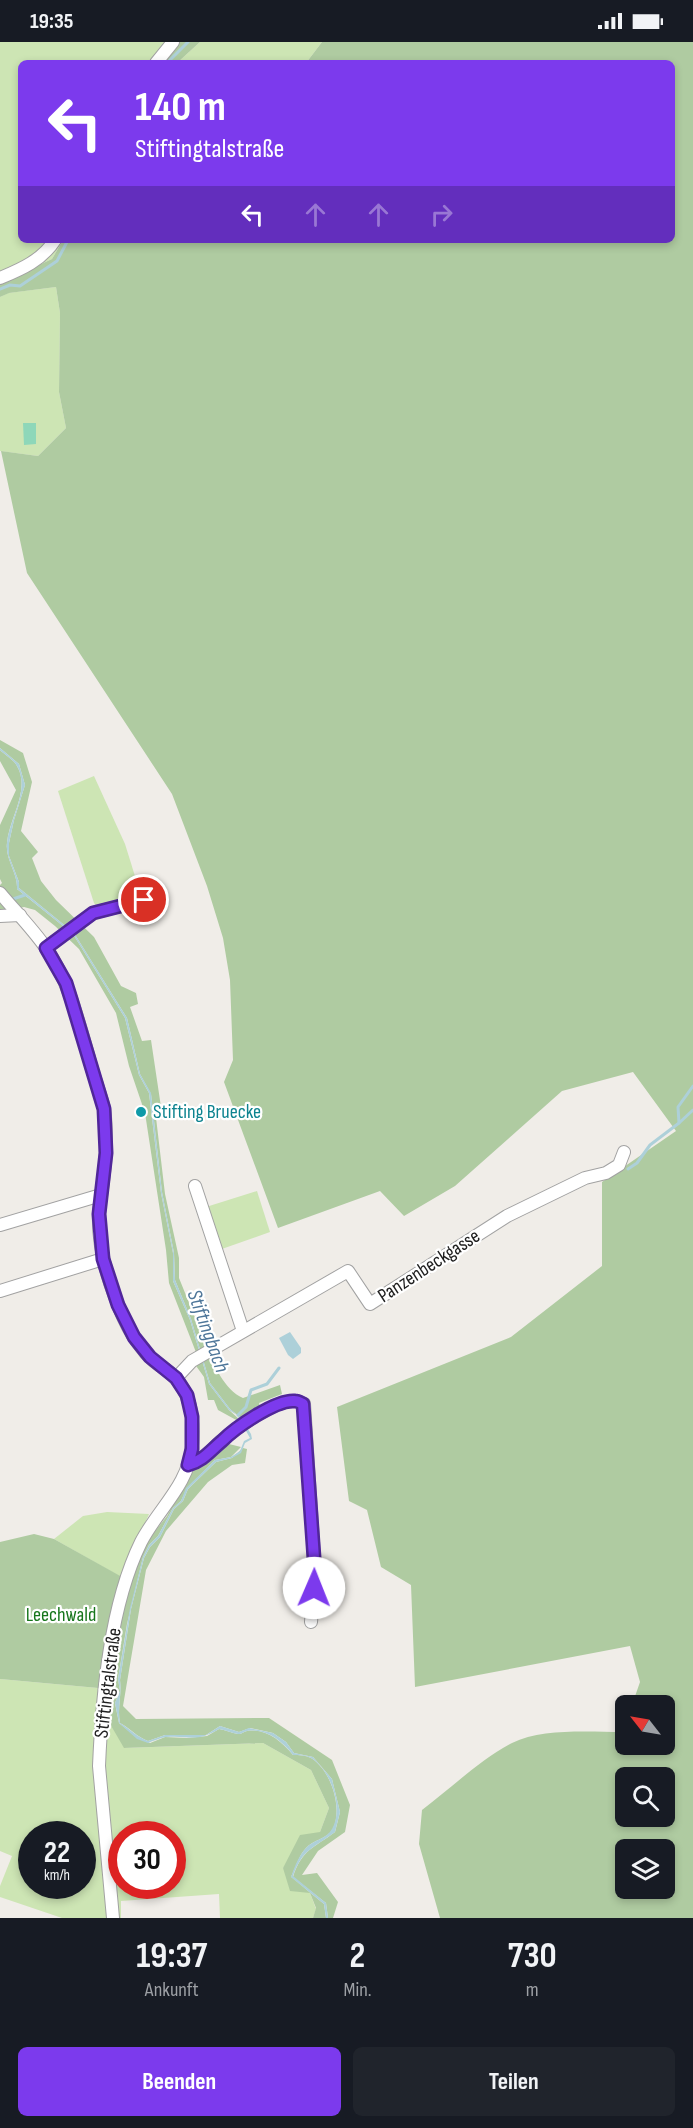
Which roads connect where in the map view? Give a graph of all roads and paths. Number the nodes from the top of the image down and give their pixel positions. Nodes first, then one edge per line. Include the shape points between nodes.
1 (173, 42) edge
2 (158, 60) edge
3 (54, 243) edge
4 (0, 278) edge
5 (0, 893) edge
6 (144, 900) dead end
7 (20, 915) junction
8 (0, 916) edge
9 (46, 948) junction
10 (624, 1152) dead end
11 (195, 1186) dead end
12 (101, 1195) junction
13 (0, 1225) edge
14 (103, 1259) junction
15 (0, 1291) edge
16 (243, 1331) junction
17 (176, 1378) junction
18 (188, 1465) junction
19 (311, 1622) dead end
20 (113, 1918) edge

1 - 2 street
3 - 4 street via 32,263
5 - 7 street, Stiftingtalstraße
6 - 9 street via 93,913
7 - 8 street
7 - 9 street, Stiftingtalstraße
9 - 12 street, Stiftingtalstraße via 66,983 104,1109 106,1153
10 - 16 street, Panzenbeckgasse via 619,1165 606,1173 585,1178 507,1216 370,1304 348,1271
11 - 16 street
12 - 13 street
12 - 14 street, Stiftingtalstraße
14 - 15 street
14 - 17 street, Stiftingtalstraße via 127,1327 143,1350
16 - 17 street, Panzenbeckgasse via 192,1361
17 - 18 street, Stiftingtalstraße via 187,1395 192,1417
18 - 19 street via 199,1462 245,1422 277,1406 294,1401 303,1404 315,1572
18 - 20 street, Stiftingtalstraße via 142,1541 112,1640 99,1766

